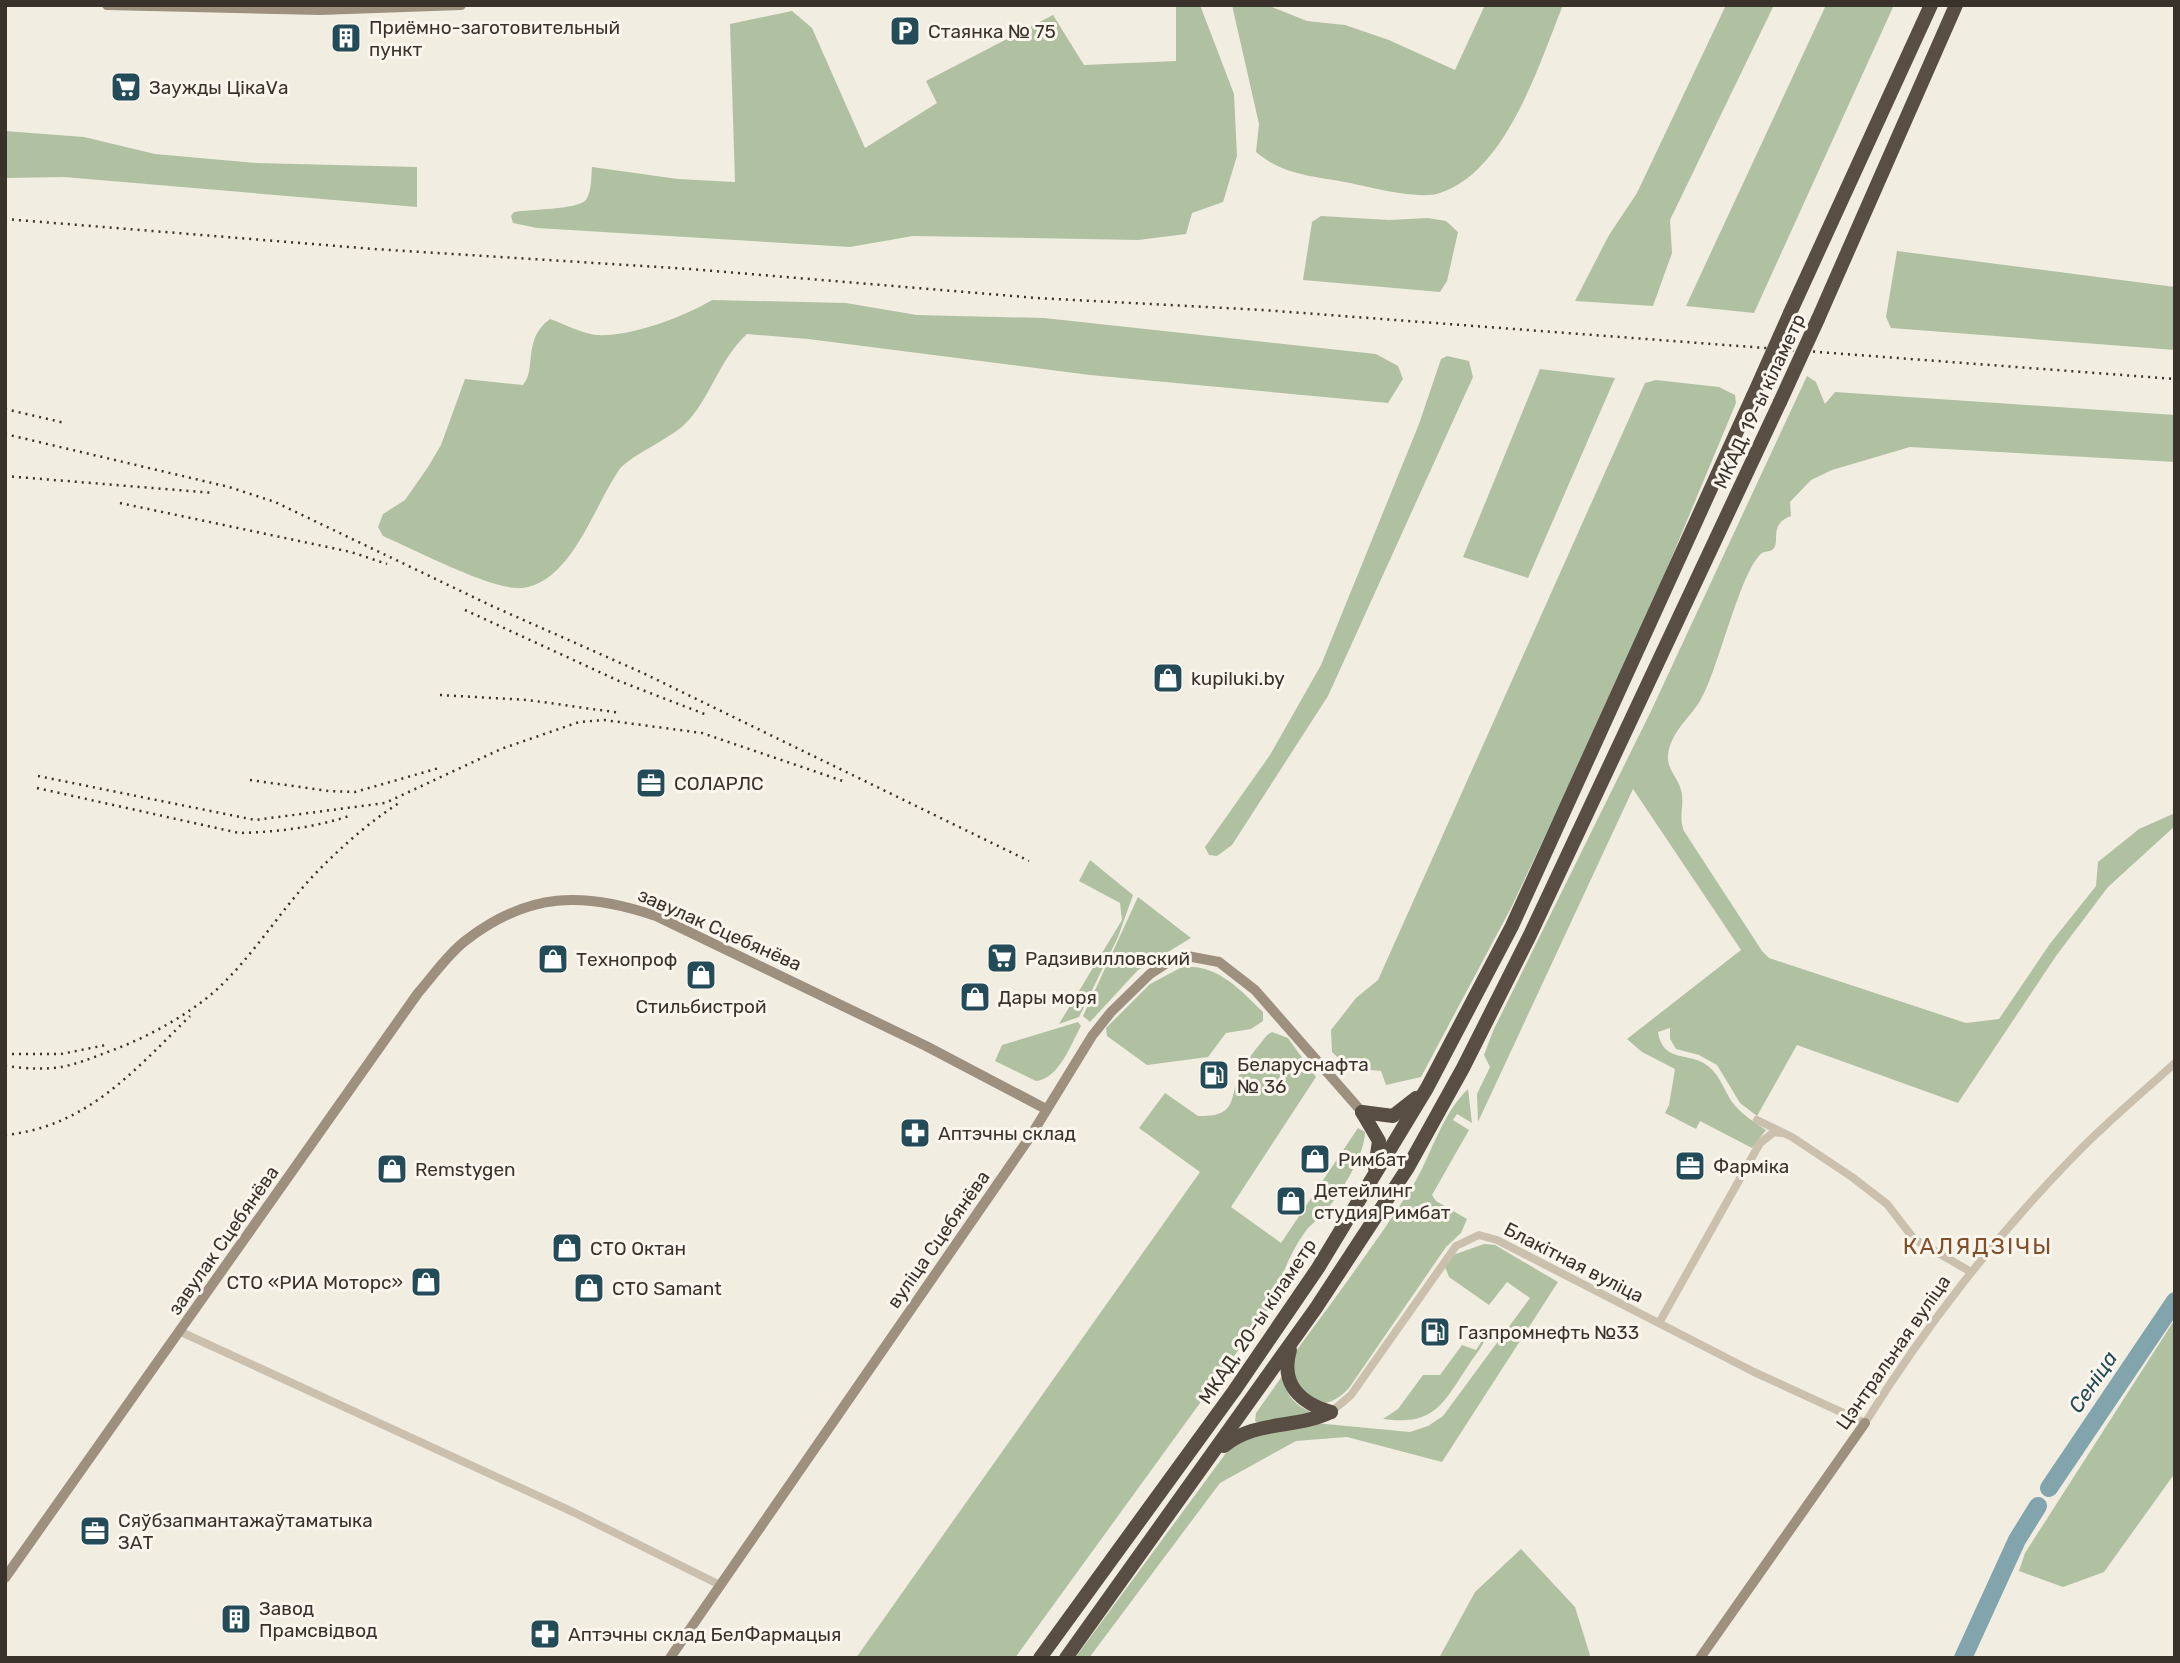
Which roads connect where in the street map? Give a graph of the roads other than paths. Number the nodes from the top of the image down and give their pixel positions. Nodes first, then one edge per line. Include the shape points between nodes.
1 (107, 5) edge
2 (461, 5) edge
3 (1931, 5) edge
4 (1956, 5) edge
5 (365, 7) edge
6 (1571, 800) joint
7 (1590, 809) joint
8 (2175, 1063) edge
9 (1427, 1088) junction
10 (1046, 1109) junction
11 (1362, 1112) junction
12 (1757, 1120) dead end
13 (1783, 1133) junction
14 (1366, 1191) junction
15 (1972, 1272) junction
16 (1659, 1323) junction
17 (181, 1332) junction
18 (1293, 1339) junction
19 (1331, 1412) junction
20 (1865, 1423) junction
21 (1209, 1460) junction
22 (5, 1578) edge
23 (720, 1584) junction
24 (670, 1658) edge
25 (1040, 1658) edge
26 (1066, 1658) edge
27 (1700, 1658) edge

1 - 5 street via 237,10
2 - 5 street
3 - 6 highway, МКАД, 19-ы кіламетр, bridge
4 - 7 highway, МКАД, 19-ы кіламетр, bridge via 1818,319
6 - 9 highway, МКАД, 20-ы кіламетр via 1512,926
7 - 18 highway, МКАД, 20-ы кіламетр via 1444,1102 1366,1234
8 - 15 street, Цэнтральная вуліца via 2077,1153
9 - 11 highway via 1393,1116
9 - 14 highway, МКАД, 20-ы кіламетр
10 - 11 street, вуліца Сцебянёва via 1111,1012 1165,964 1202,956 1219,962 1255,990
10 - 17 street, завулак Сцебянёва via 656,916 614,901 549,901 492,922 463,943 418,993
10 - 23 street, вуліца Сцебянёва
11 - 14 highway via 1379,1141 1378,1159
12 - 13 street
13 - 15 street via 1887,1204 1914,1239
13 - 16 street via 1774,1132 1760,1143
14 - 25 highway, МКАД, 20-ы кіламетр via 1234,1391
15 - 20 street, Цэнтральная вуліца
16 - 19 street, Блакітная вуліца via 1479,1235 1457,1246 1351,1395
16 - 20 street, Блакітная вуліца
17 - 22 street, завулак Сцебянёва
17 - 23 street, завулак Сцебянёва
18 - 19 highway via 1286,1369 1294,1390 1306,1403
18 - 21 highway, МКАД, 20-ы кіламетр
19 - 21 highway via 1318,1419 1236,1436
20 - 27 street, Цэнтральная вуліца
21 - 26 highway, МКАД, 20-ы кіламетр
23 - 24 street, вуліца Сцебянёва

